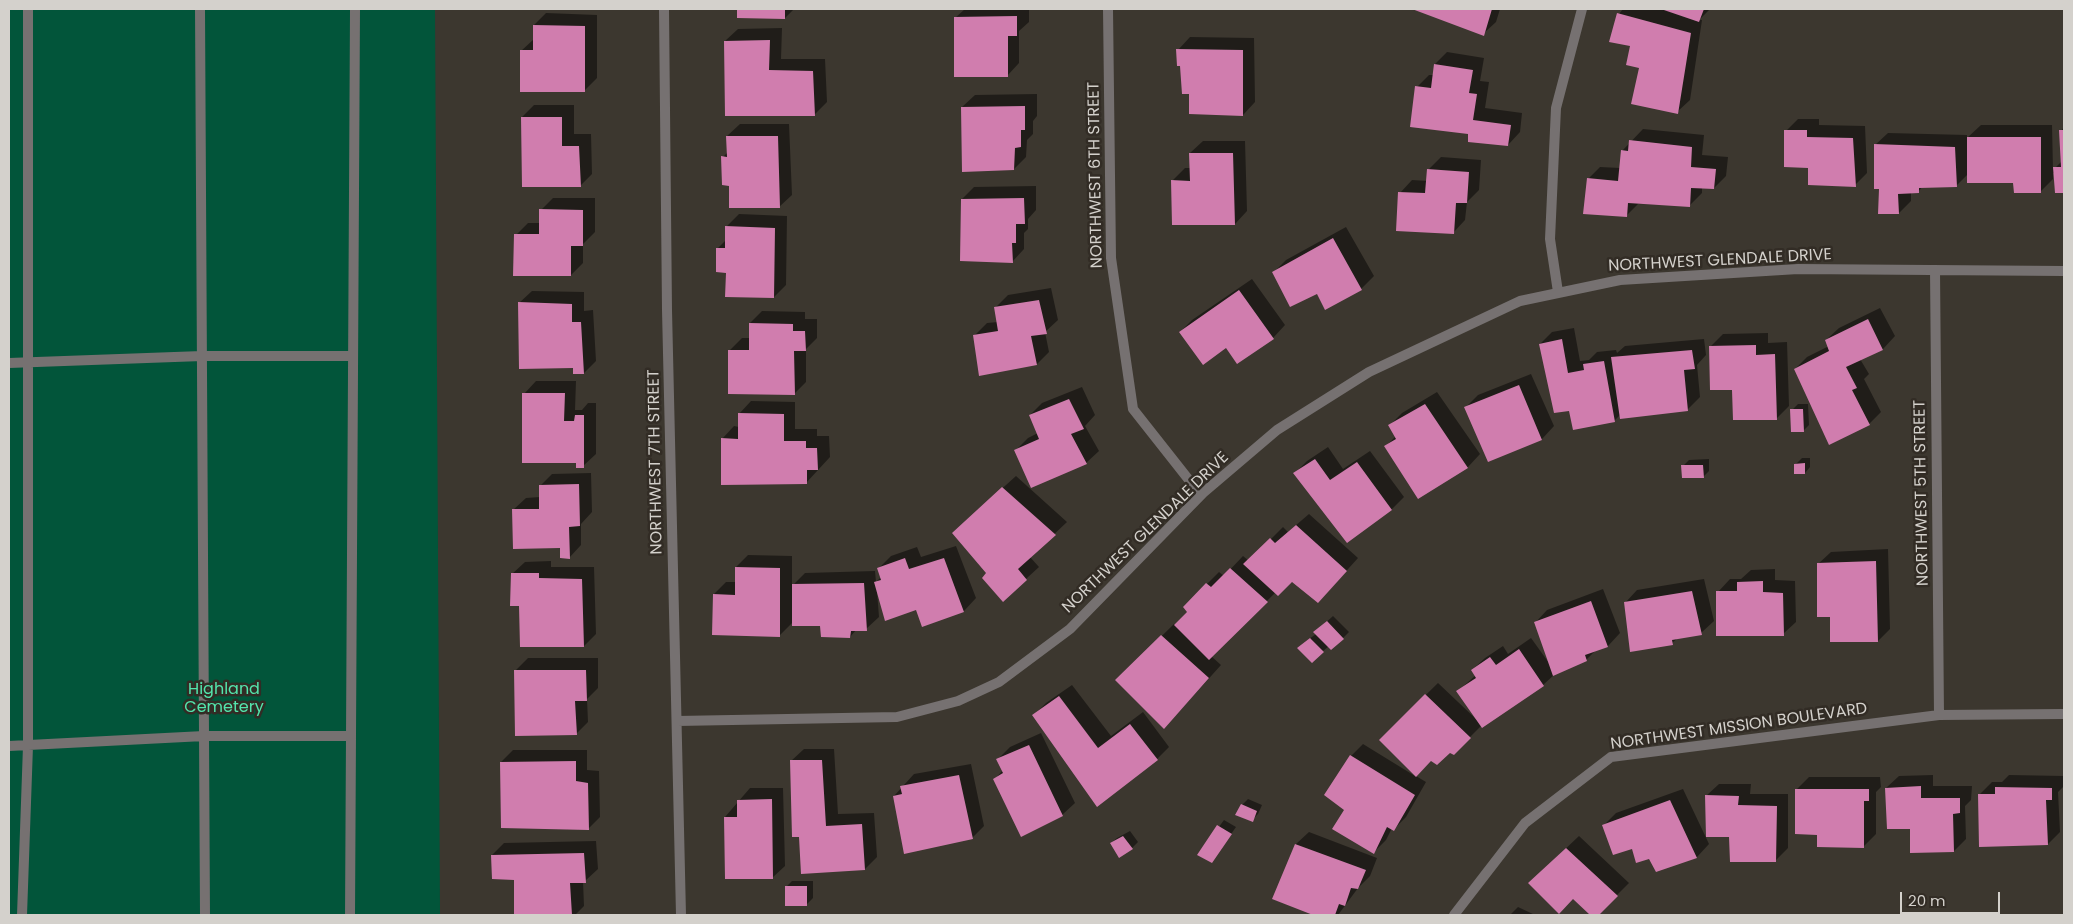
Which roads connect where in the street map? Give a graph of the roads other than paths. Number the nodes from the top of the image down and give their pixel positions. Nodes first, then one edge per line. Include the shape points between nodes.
1 (28, 9) edge
2 (200, 9) edge
3 (355, 9) edge
4 (664, 9) edge
5 (1108, 9) edge
6 (1582, 9) edge
7 (1935, 270) junction
8 (2064, 271) edge
9 (1558, 292) junction
10 (202, 356) junction
11 (353, 356) junction
12 (28, 363) junction
13 (9, 364) edge
14 (1203, 493) junction
15 (2064, 714) edge
16 (1939, 715) junction
17 (677, 721) junction
18 (204, 736) junction
19 (350, 736) junction
20 (9, 746) edge
21 (28, 746) junction
22 (22, 915) edge
23 (205, 915) edge
24 (350, 915) edge
25 (681, 915) edge
26 (1454, 915) edge

1 - 12 street
2 - 10 street
3 - 11 street
4 - 17 street, NORTHWEST 7TH STREET
5 - 14 street, NORTHWEST 6TH STREET via 1110,258 1133,409
6 - 9 street via 1556,108 1550,239
7 - 8 street, NORTHWEST GLENDALE DRIVE
7 - 9 street, NORTHWEST GLENDALE DRIVE via 1798,269 1620,280
7 - 16 street, NORTHWEST 5TH STREET
9 - 14 street, NORTHWEST GLENDALE DRIVE via 1520,301 1369,372 1277,430
10 - 11 street
10 - 12 street
10 - 18 street
11 - 19 street
12 - 13 street
12 - 21 street
14 - 17 street, NORTHWEST GLENDALE DRIVE via 1070,629 999,682 958,701 897,717
15 - 16 street, NORTHWEST MISSION BOULEVARD
16 - 26 street, NORTHWEST MISSION BOULEVARD via 1611,757 1525,823
17 - 25 street, NORTHWEST 7TH STREET
18 - 19 street
18 - 21 street
18 - 23 street
19 - 24 street
20 - 21 street
21 - 22 street

